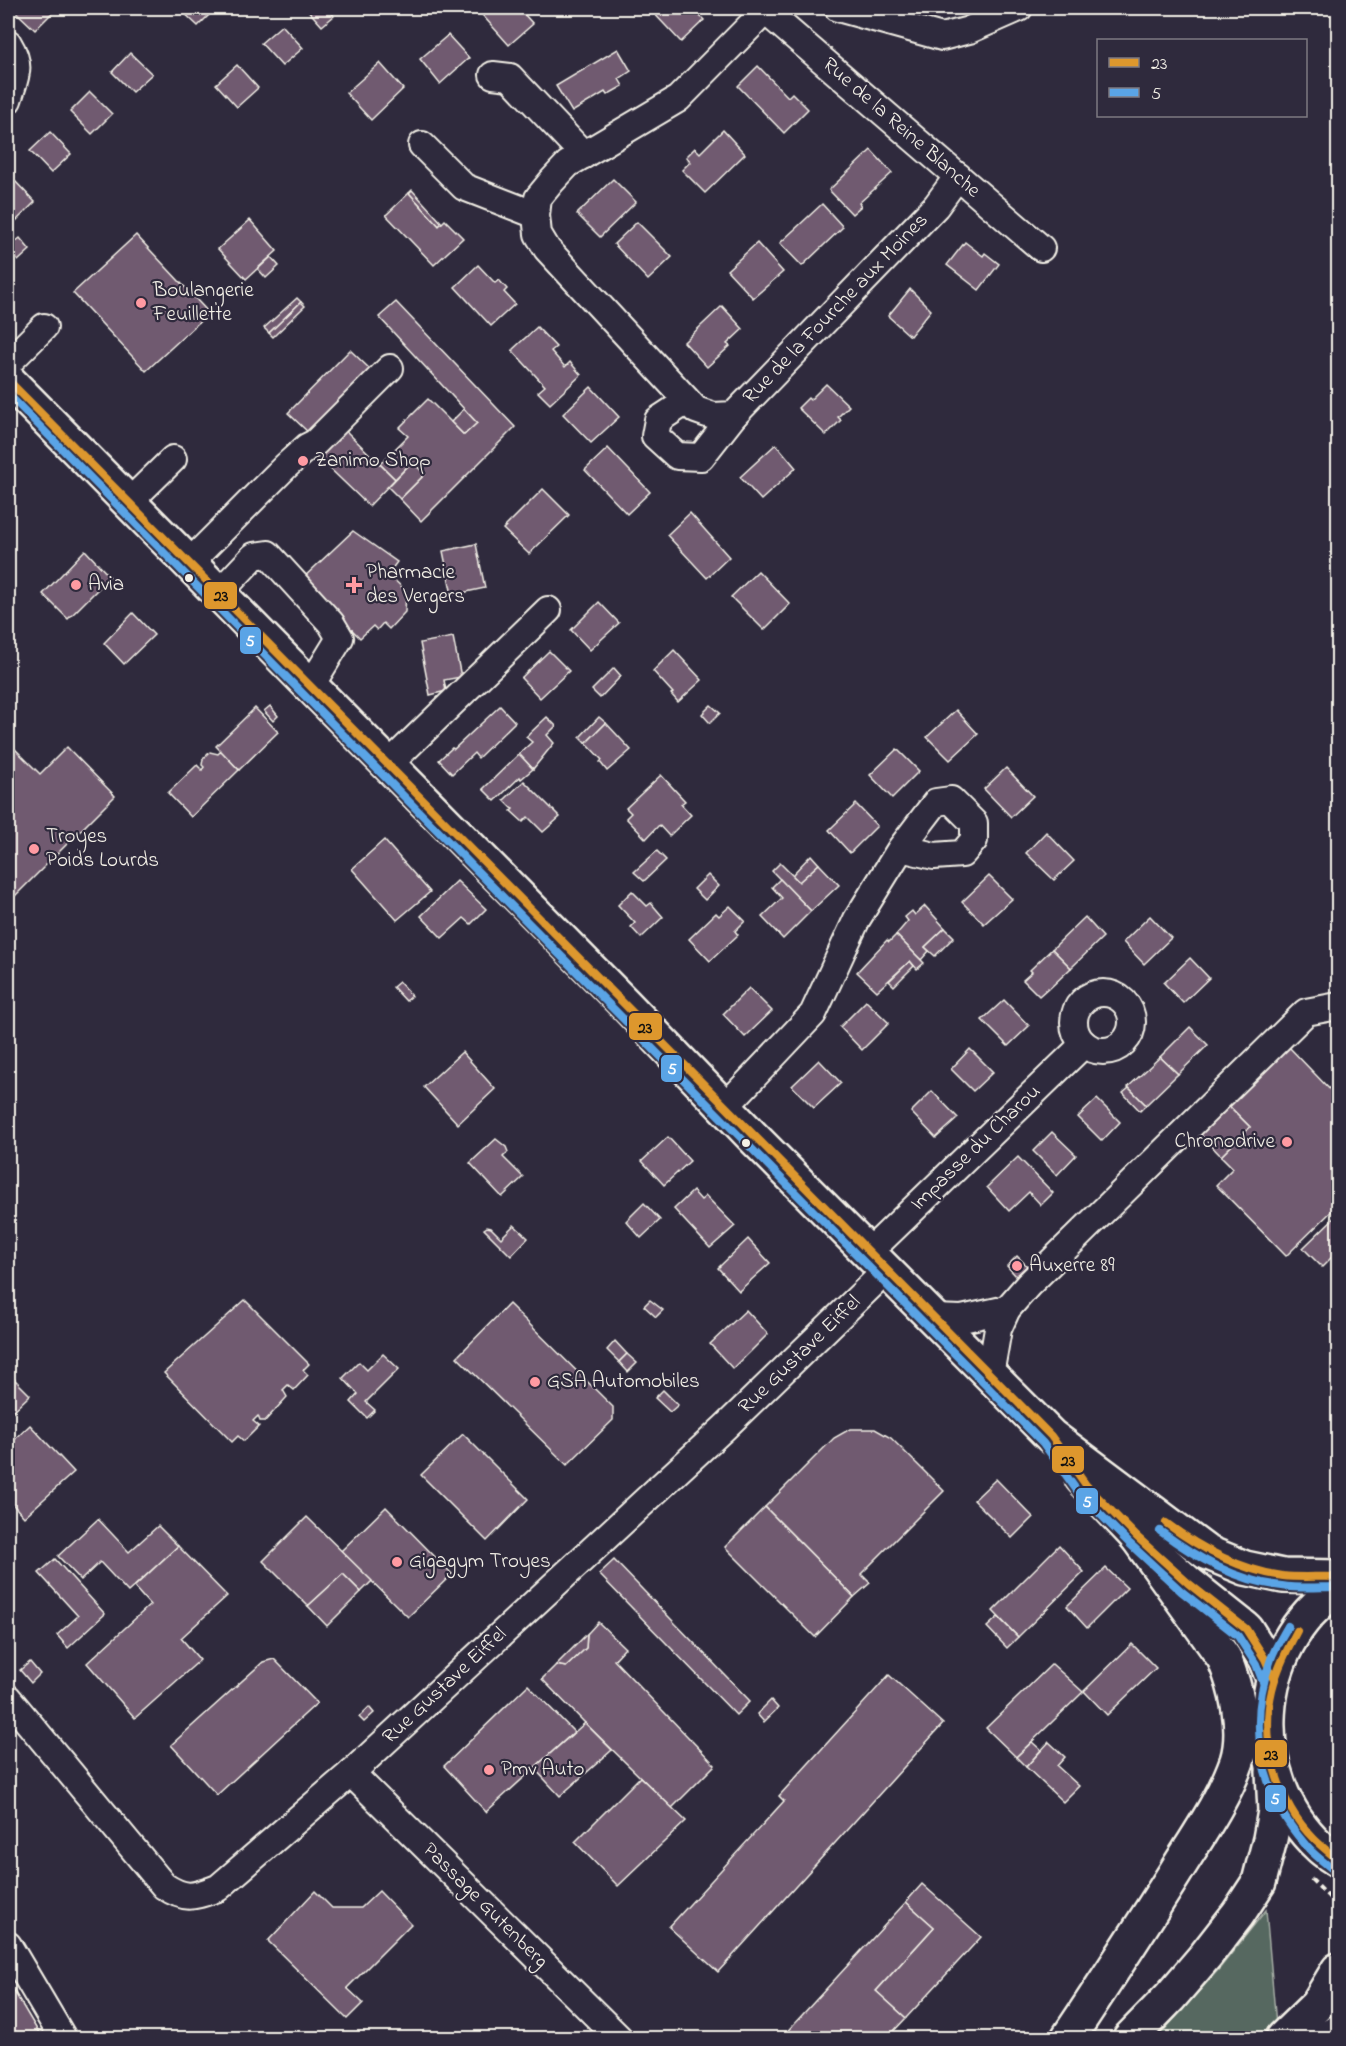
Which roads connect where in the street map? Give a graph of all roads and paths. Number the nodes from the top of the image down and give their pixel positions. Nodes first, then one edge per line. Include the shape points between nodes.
1 (838, 8) edge
2 (1019, 8) edge
3 (763, 9) edge
4 (8, 43) edge
5 (493, 75) dead end
6 (8, 100) edge
7 (422, 145) dead end
8 (584, 155) junction
9 (958, 176) junction
10 (536, 215) junction
11 (1041, 248) dead end
12 (44, 327) dead end
13 (8, 363) edge
14 (390, 368) dead end
15 (8, 380) edge
16 (687, 401) junction
17 (734, 416) junction
18 (173, 459) dead end
19 (128, 503) junction
20 (188, 564) junction
21 (218, 594) junction
22 (548, 610) dead end
23 (310, 687) junction
24 (388, 765) junction
25 (901, 848) dead end
26 (1338, 1006) edge
27 (1084, 1044) dead end
28 (724, 1108) junction
29 (877, 1262) junction
30 (1007, 1309) junction
31 (933, 1318) junction
32 (990, 1375) junction
33 (1051, 1436) junction
34 (1137, 1537) junction
35 (1338, 1576) edge
36 (1338, 1589) edge
37 (1273, 1678) junction
38 (8, 1698) edge
39 (1273, 1772) junction
40 (351, 1773) junction
41 (1338, 1860) edge
42 (1305, 1873) dead end
43 (1338, 1906) edge
44 (8, 1946) edge
45 (1338, 1970) edge
46 (1338, 2032) edge
47 (63, 2038) edge
48 (619, 2038) edge
49 (1068, 2038) edge
50 (1130, 2038) edge
51 (1283, 2038) edge
52 (1327, 2038) edge

1 - 2 street via 942,37
3 - 8 street via 678,99
3 - 9 street, Rue de la Reine Blanche
4 - 6 street via 18,71
5 - 8 street via 510,77
7 - 10 street via 464,187
8 - 10 street via 568,165 538,198
9 - 11 street, Rue de la Reine Blanche
9 - 17 street, Rue de la Fourche aux Moines via 936,206
10 - 16 street, Rue de la Fourche aux Moines via 538,234 546,249
12 - 13 street
14 - 20 street
15 - 19 main road
16 - 17 street, Rue de la Fourche aux Moines via 696,410 712,416
16 - 17 street via 658,420 655,436 676,456 701,457
18 - 19 street
19 - 20 main road
20 - 21 main road
21 - 23 main road
21 - 23 street via 254,556 268,554 340,638
22 - 24 street
23 - 24 main road
24 - 28 main road
25 - 28 street via 856,919 813,1014
26 - 30 street via 1306,1012
27 - 29 street, Impasse du Charou
28 - 29 main road
29 - 31 main road
29 - 40 street, Rue Gustave Eiffel via 725,1427
30 - 31 street via 962,1319
30 - 32 street via 998,1329
31 - 32 main road
32 - 33 main road
33 - 34 main road via 1086,1485
33 - 35 main road via 1206,1552 1245,1568 1283,1576
34 - 37 main road via 1246,1629
34 - 49 main road via 1224,1658 1238,1704 1237,1759 1212,1813
36 - 37 main road via 1305,1619 1286,1647
37 - 39 main road via 1266,1725
38 - 40 street, Rue Gustave Eiffel via 164,1886 177,1894 194,1896 218,1888
39 - 41 main road via 1292,1813 1320,1847
39 - 50 main road via 1275,1811 1259,1882 1206,1955
40 - 48 street, Passage Gutenberg
42 - 43 path
44 - 47 street
45 - 51 main road via 1317,2005
46 - 52 main road

